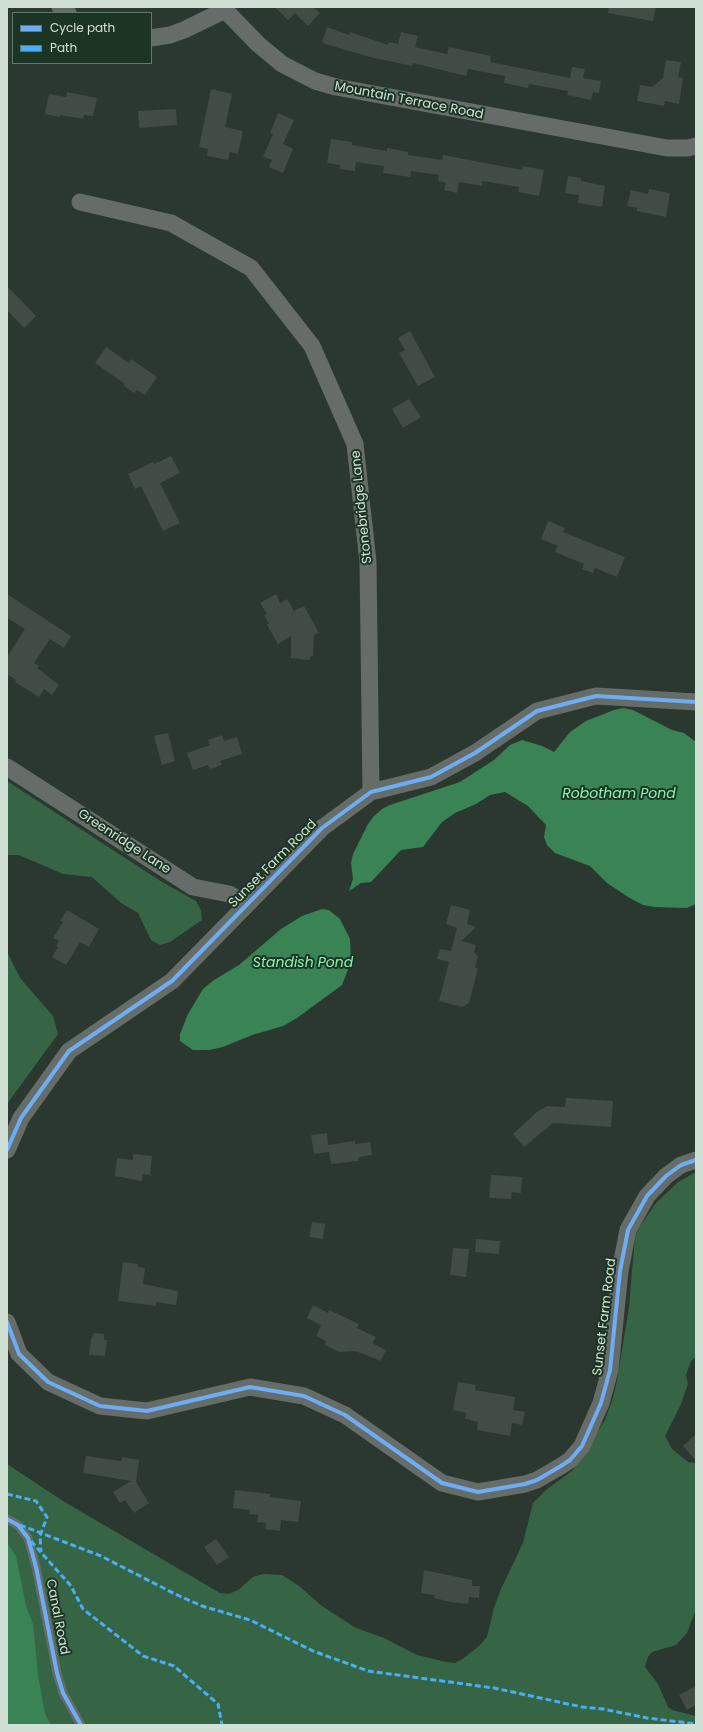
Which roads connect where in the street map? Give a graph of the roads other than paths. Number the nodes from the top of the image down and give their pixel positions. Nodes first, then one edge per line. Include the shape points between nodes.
1 (224, 9) edge
2 (152, 38) edge
3 (696, 146) edge
4 (80, 202) dead end
5 (696, 702) edge
6 (7, 767) edge
7 (371, 792) junction
8 (247, 904) junction
9 (7, 1150) edge
10 (696, 1160) edge
11 (7, 1322) edge
12 (7, 1519) edge
13 (81, 1725) edge

1 - 2 street, Mountain Terrace Road via 184,30
1 - 3 street, Mountain Terrace Road via 258,44 282,64 315,81 667,148
4 - 7 street, Stonebridge Lane via 171,223 251,268 312,346 355,444 368,562
5 - 7 street, Sunset Farm Road via 596,696 537,711 475,753 431,777
6 - 8 street, Greenridge Lane via 193,887 229,894
7 - 8 street, Sunset Farm Road via 322,828
8 - 9 street, Sunset Farm Road via 172,981 69,1051 21,1118
10 - 11 street, Sunset Farm Road via 676,1168 666,1176 647,1196 628,1230 620,1271 610,1370 601,1403 582,1446 561,1466 525,1484 478,1492 442,1483 345,1415 304,1396 250,1387 147,1411 100,1406 48,1382 19,1354
12 - 13 lane, Canal Road via 18,1525 28,1538 57,1673 63,1693

